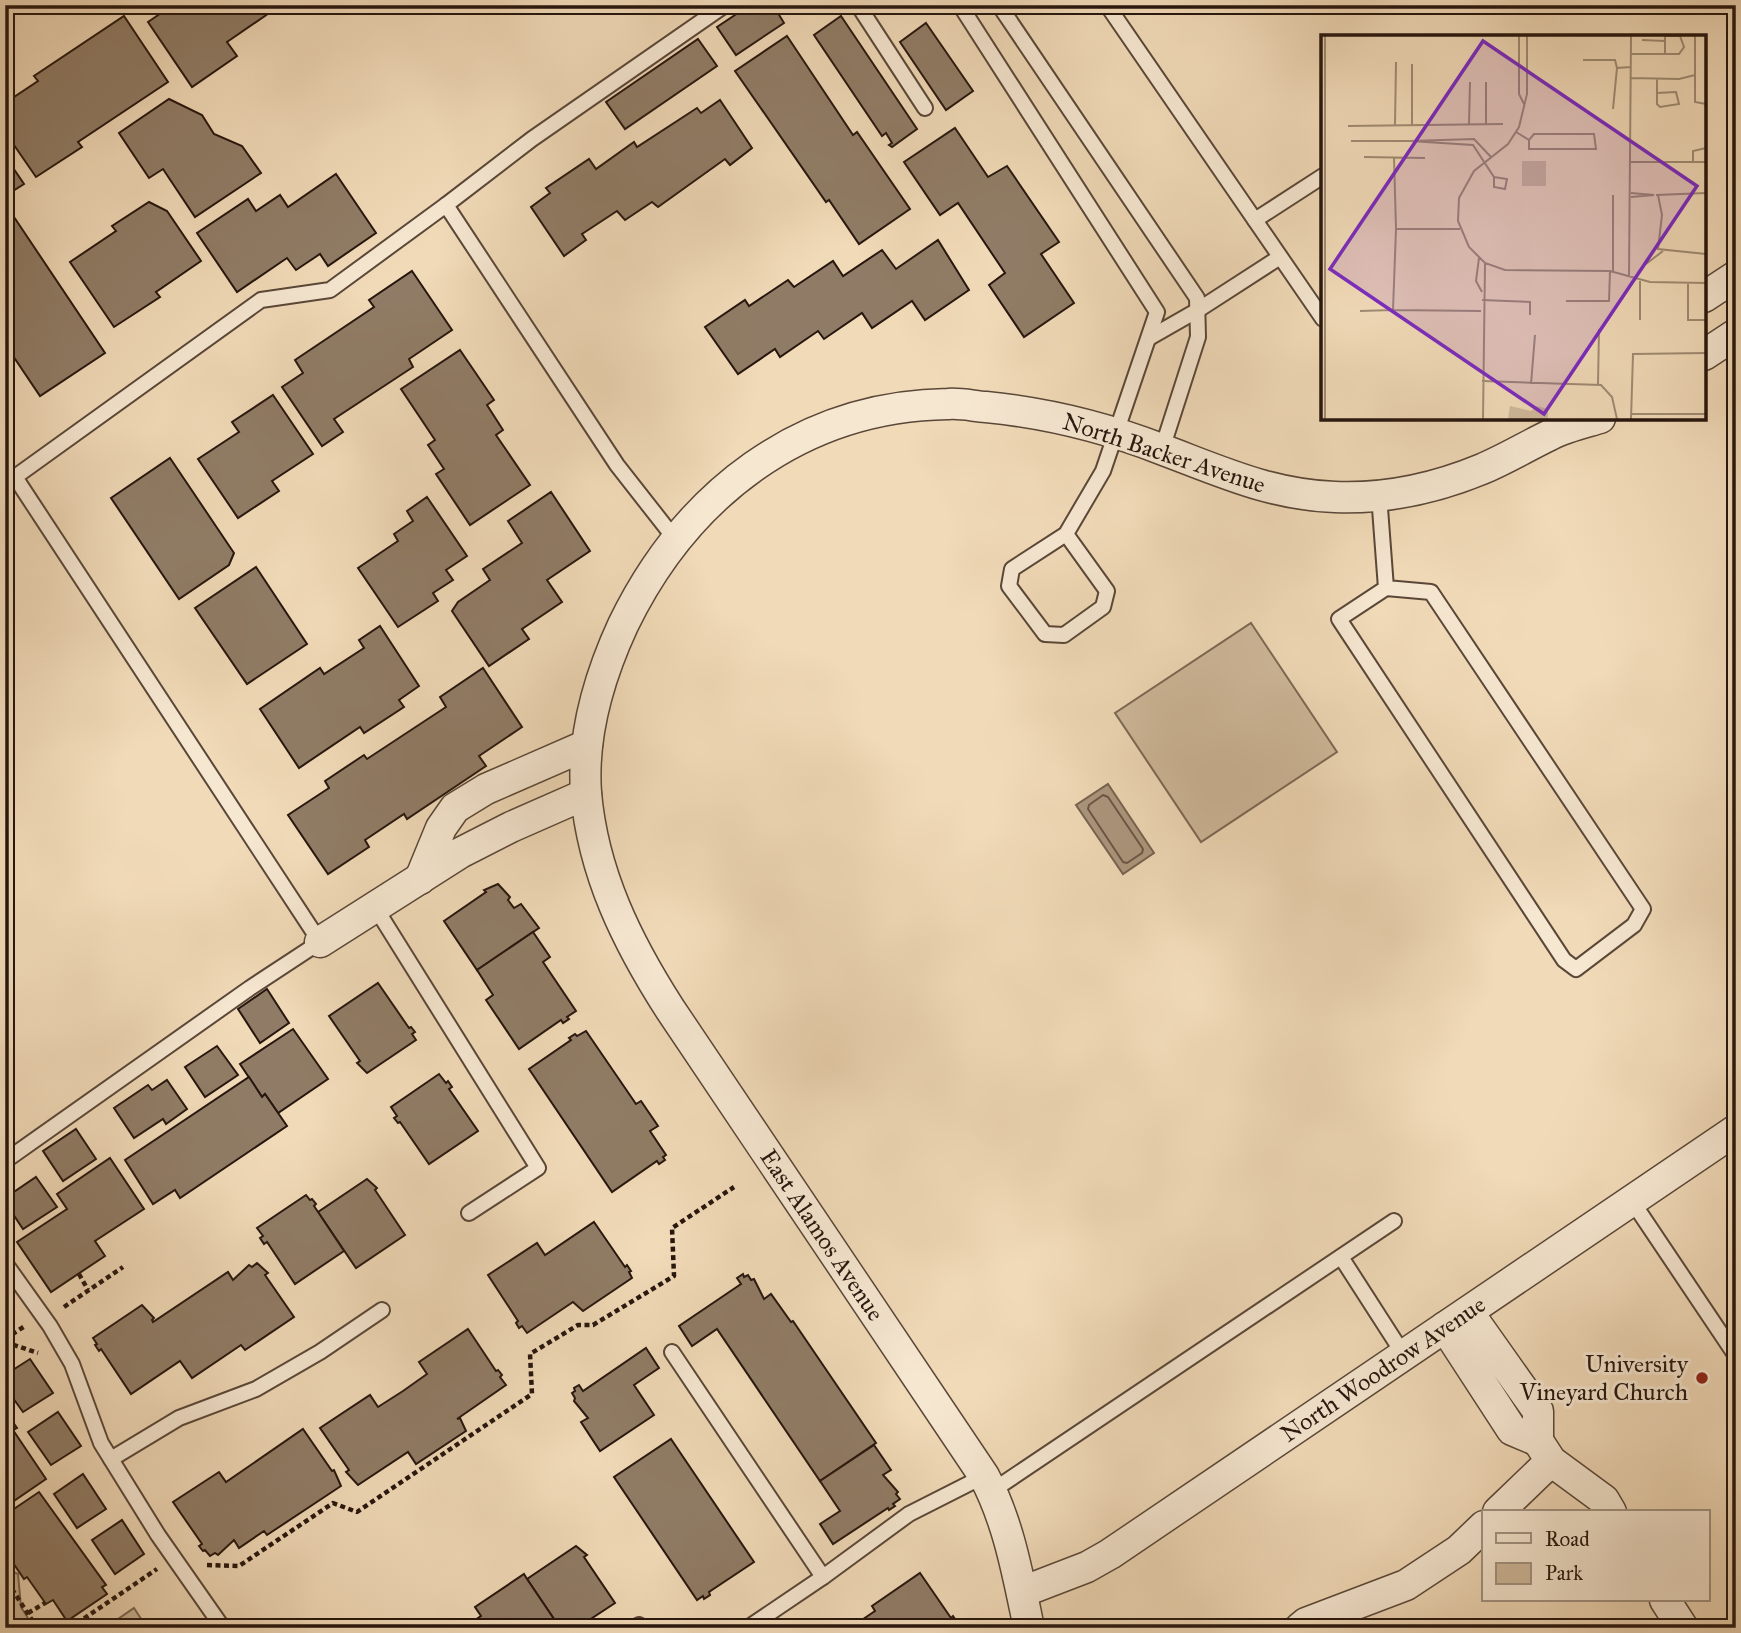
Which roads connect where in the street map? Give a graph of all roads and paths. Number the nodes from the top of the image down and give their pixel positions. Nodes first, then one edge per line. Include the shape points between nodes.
1 (725, 5) edge
2 (858, 5) edge
3 (960, 5) edge
4 (999, 5) edge
5 (1107, 5) edge
6 (925, 108) dead end
7 (1321, 177) edge
8 (446, 205) junction
9 (1255, 220) junction
10 (1280, 257) junction
11 (1736, 276) edge
12 (1706, 296) edge
13 (1198, 310) junction
14 (1320, 310) edge
15 (1736, 334) edge
16 (1149, 338) junction
17 (1706, 354) edge
18 (1590, 420) edge
19 (1558, 426) edge
20 (1116, 433) junction
21 (1162, 449) junction
22 (5, 464) edge
23 (15, 477) junction
24 (1379, 495) junction
25 (1066, 534) junction
26 (675, 539) junction
27 (1386, 588) junction
28 (587, 745) junction
29 (586, 794) junction
30 (596, 850) joint
31 (420, 879) junction
32 (375, 907) junction
33 (320, 942) junction
34 (1736, 1130) edge
35 (5, 1161) edge
36 (734, 1187) dead end
37 (1632, 1201) junction
38 (469, 1213) dead end
39 (1395, 1221) dead end
40 (1341, 1257) junction
41 (5, 1263) edge
42 (79, 1274) dead end
43 (88, 1290) dead end
44 (382, 1310) dead end
45 (1456, 1320) junction
46 (672, 1352) dead end
47 (1404, 1355) junction
48 (1736, 1356) edge
49 (1544, 1451) junction
50 (111, 1459) junction
51 (988, 1483) junction
52 (1500, 1510) edge
53 (1610, 1510) edge
54 (1482, 1528) edge
55 (180, 1567) junction
56 (823, 1577) junction
57 (1022, 1592) junction
58 (5, 1594) edge
59 (1666, 1602) edge
60 (45, 1603) dead end
61 (28, 1614) junction
62 (752, 1625) dead end
63 (37, 1628) edge
64 (70, 1628) edge
65 (223, 1628) edge
66 (1029, 1628) edge
67 (1300, 1628) edge
68 (1683, 1628) edge

1 - 8 lane via 532,139
2 - 6 lane
3 - 16 lane via 1157,312
4 - 13 lane via 1197,298
5 - 9 lane
7 - 9 lane
8 - 23 lane via 330,290 261,300
8 - 26 lane via 617,465
9 - 10 lane
10 - 13 lane
10 - 14 lane
11 - 12 street
13 - 16 lane
13 - 21 lane via 1198,337
15 - 17 street
16 - 20 lane
18 - 19 street, North Backer Avenue
19 - 24 street, North Backer Avenue via 1485,468 1418,490
20 - 21 street, North Backer Avenue
20 - 25 lane via 1103,471
20 - 26 street, North Backer Avenue via 1027,411 950,404 892,409 833,425 783,447 744,472
21 - 24 street, North Backer Avenue via 1238,480 1289,493 1336,498
22 - 23 lane
23 - 33 lane
24 - 27 lane
25 - 25 lane via 1107,591 1103,607 1065,635 1045,634 1009,586 1012,569
26 - 28 street, North Backer Avenue via 638,594 609,655
27 - 27 lane via 1431,592 1643,909 1634,925 1576,969 1564,960 1339,619
28 - 29 street, North Backer Avenue
28 - 31 street via 486,789 455,808 441,828
29 - 30 street, North Backer Avenue
29 - 31 street via 490,837
30 - 51 street, East Alamos Avenue via 620,924 652,981
31 - 32 street
32 - 33 street
32 - 38 lane via 538,1168
33 - 35 lane
34 - 37 street, North Woodrow Avenue
36 - 55 path via 672,1228 674,1276 593,1325 578,1325 530,1354 532,1394 357,1512 332,1503 239,1566
37 - 45 street, North Woodrow Avenue
37 - 48 lane
39 - 40 lane
40 - 47 lane
40 - 51 lane
41 - 50 lane via 62,1346
42 - 43 path
44 - 50 lane via 256,1389 179,1418
45 - 47 street, North Woodrow Avenue
45 - 49 street via 1538,1411
46 - 56 lane
47 - 57 street, North Woodrow Avenue via 1110,1555
49 - 52 street
49 - 53 street via 1604,1500
50 - 55 lane
51 - 56 lane via 909,1514
51 - 57 street, East Alamos Avenue
54 - 67 street via 1406,1586
55 - 64 path via 157,1569
55 - 65 lane
56 - 62 lane
57 - 66 street, East Alamos Avenue
58 - 61 path via 12,1589
59 - 68 street
60 - 61 path
61 - 63 path

